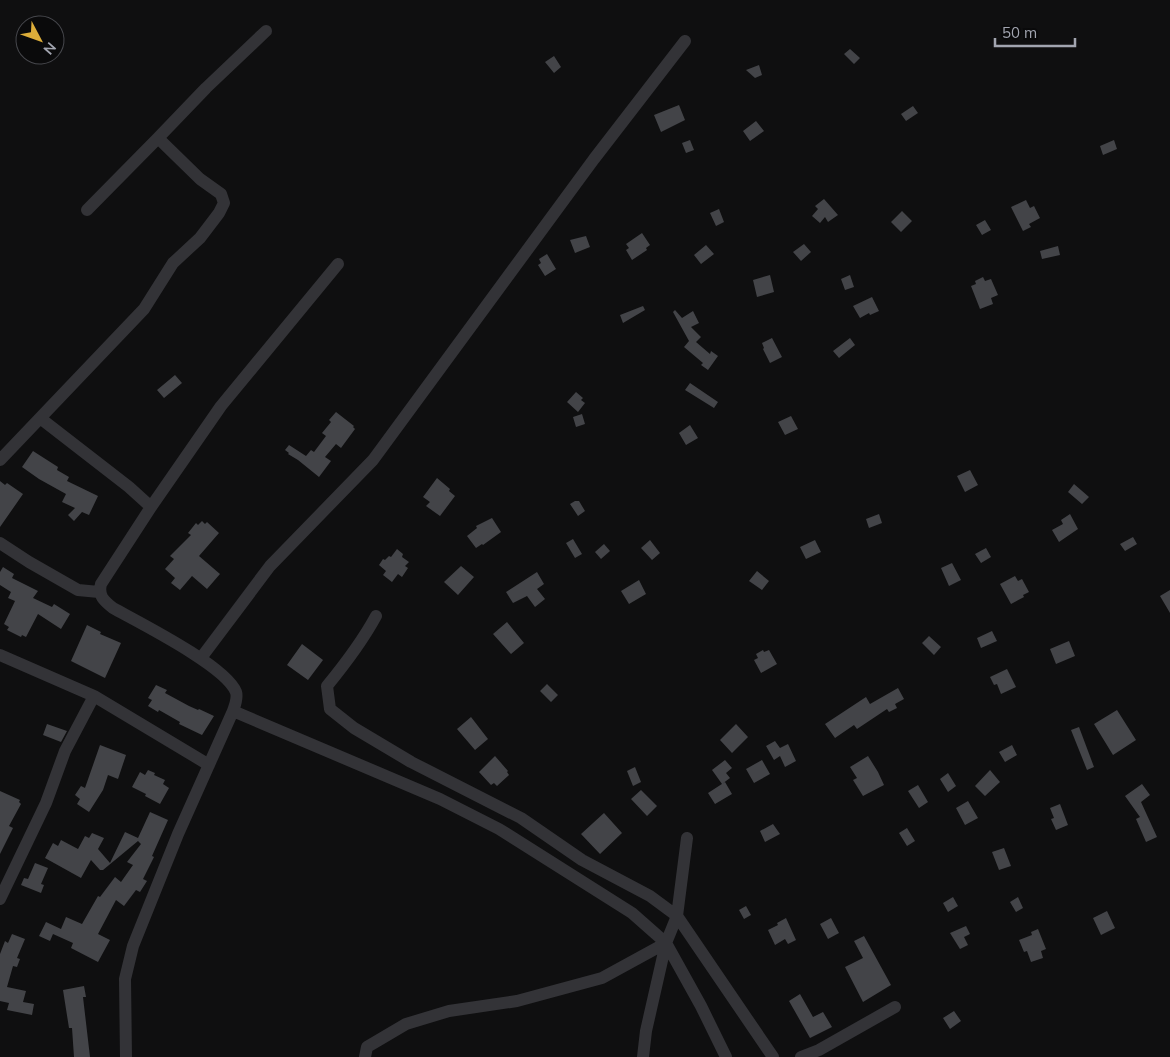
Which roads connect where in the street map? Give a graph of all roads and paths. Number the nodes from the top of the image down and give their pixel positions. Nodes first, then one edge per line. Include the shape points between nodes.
1 (266, 31) dead end
2 (684, 41) dead end
3 (158, 138) junction
4 (87, 210) dead end
5 (338, 264) dead end
6 (40, 418) junction
7 (0, 460) edge
8 (151, 507) junction
9 (0, 543) edge
10 (99, 592) junction
11 (376, 616) dead end
12 (0, 655) edge
13 (201, 658) junction
14 (94, 696) junction
15 (233, 711) junction
16 (209, 764) junction
17 (687, 838) dead end
18 (0, 899) edge
19 (677, 916) junction
20 (666, 943) junction
21 (895, 1008) dead end
22 (126, 1057) edge
23 (365, 1057) edge
24 (643, 1057) edge
25 (726, 1057) edge
26 (773, 1057) edge
27 (801, 1057) edge

1 - 3 street
2 - 13 street via 373,460 270,566
3 - 4 street
3 - 6 street via 200,179 221,194 224,203 200,238 173,263 144,309
5 - 8 street via 221,406
6 - 7 street
6 - 8 street
8 - 10 street
9 - 10 street via 78,590
10 - 13 street via 113,608
11 - 19 street via 327,686 330,709 354,728 411,762 521,818 582,860 650,896
12 - 14 street
13 - 15 street via 232,683 237,695
14 - 16 street
14 - 18 street via 65,751 46,802
15 - 16 street
15 - 20 street via 440,799 499,829 632,913
16 - 22 street via 133,946 125,979
17 - 19 street
19 - 20 street
19 - 26 street
20 - 23 street via 602,978 517,1001 449,1011 406,1024 367,1047
20 - 24 street
20 - 25 street
21 - 27 street via 820,1050

